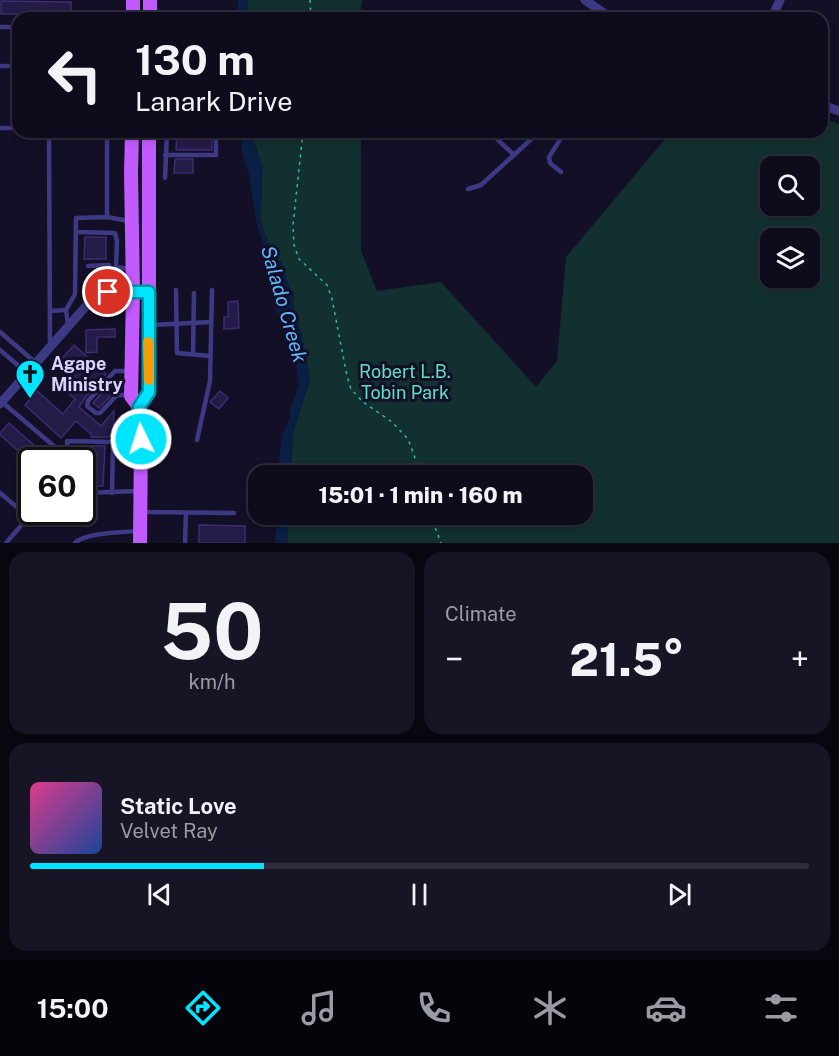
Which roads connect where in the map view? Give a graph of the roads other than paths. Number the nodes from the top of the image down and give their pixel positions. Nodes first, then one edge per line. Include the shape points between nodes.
1 (585, 0) edge
2 (601, 12) edge
3 (49, 138) edge
4 (107, 138) edge
5 (132, 138) edge
6 (149, 138) edge
7 (166, 138) edge
8 (216, 138) edge
9 (497, 138) edge
10 (532, 138) edge
11 (561, 138) edge
12 (165, 155) junction
13 (514, 155) junction
14 (149, 168) junction
15 (165, 168) junction
16 (561, 172) dead end
17 (165, 178) dead end
18 (468, 189) dead end
19 (107, 217) junction
20 (132, 221) junction
21 (76, 232) junction
22 (117, 241) junction
23 (132, 242) junction
24 (88, 266) dead end
25 (132, 270) junction
26 (176, 290) dead end
27 (212, 290) dead end
28 (133, 292) junction
29 (149, 292) junction
30 (194, 293) dead end
31 (94, 297) junction
32 (66, 310) junction
33 (50, 311) junction
34 (194, 322) junction
35 (211, 322) junction
36 (176, 323) junction
37 (148, 325) junction
38 (68, 326) junction
39 (0, 332) edge
40 (50, 347) junction
41 (0, 350) edge
42 (193, 354) junction
43 (210, 356) junction
44 (36, 363) junction
45 (131, 371) junction
46 (27, 373) junction
47 (135, 401) junction
48 (1, 403) edge
49 (141, 439) junction
50 (197, 440) dead end
51 (112, 442) junction
52 (54, 447) edge
53 (67, 447) edge
54 (140, 491) junction
55 (0, 493) edge
56 (96, 493) edge
57 (112, 493) junction
58 (140, 512) junction
59 (186, 513) junction
60 (234, 513) dead end
61 (140, 537) edge
62 (6, 543) edge
63 (75, 543) edge
64 (185, 543) edge

1 - 2 street
3 - 33 lane
4 - 19 lane
5 - 20 main road
6 - 14 main road
7 - 12 lane
8 - 12 lane via 216,155
9 - 13 lane
10 - 13 lane
11 - 16 lane via 549,157 550,164
12 - 15 lane
13 - 18 lane via 481,185
14 - 15 lane
14 - 29 main road
15 - 17 lane
19 - 20 lane
19 - 21 lane via 76,218
20 - 23 main road
21 - 22 lane via 115,233
21 - 32 lane via 75,294
22 - 23 lane
22 - 25 lane via 116,267
23 - 25 main road
24 - 31 lane via 109,265 110,280 91,285
25 - 28 main road
26 - 36 lane
27 - 35 lane
28 - 29 street
28 - 31 street via 108,292
28 - 45 main road
29 - 37 main road
30 - 34 lane
31 - 38 street
32 - 33 lane
32 - 38 lane
33 - 40 lane
34 - 35 lane
34 - 36 lane
34 - 42 lane
35 - 43 lane
36 - 37 lane
36 - 42 lane via 177,353
37 - 47 main road via 149,392
38 - 40 street
39 - 44 lane
40 - 44 street
41 - 46 lane
42 - 43 lane
43 - 50 lane via 210,381
44 - 46 street
45 - 47 main road
45 - 47 lane via 115,371 87,406 100,413 117,395
46 - 48 street
47 - 49 main road
48 - 52 lane
49 - 51 lane
49 - 54 main road
51 - 53 lane via 67,441
51 - 57 lane
54 - 57 lane
54 - 58 main road
55 - 62 lane via 24,513 25,521
56 - 57 lane
58 - 59 lane
58 - 61 main road
59 - 60 lane
59 - 64 lane
61 - 63 lane via 104,534

